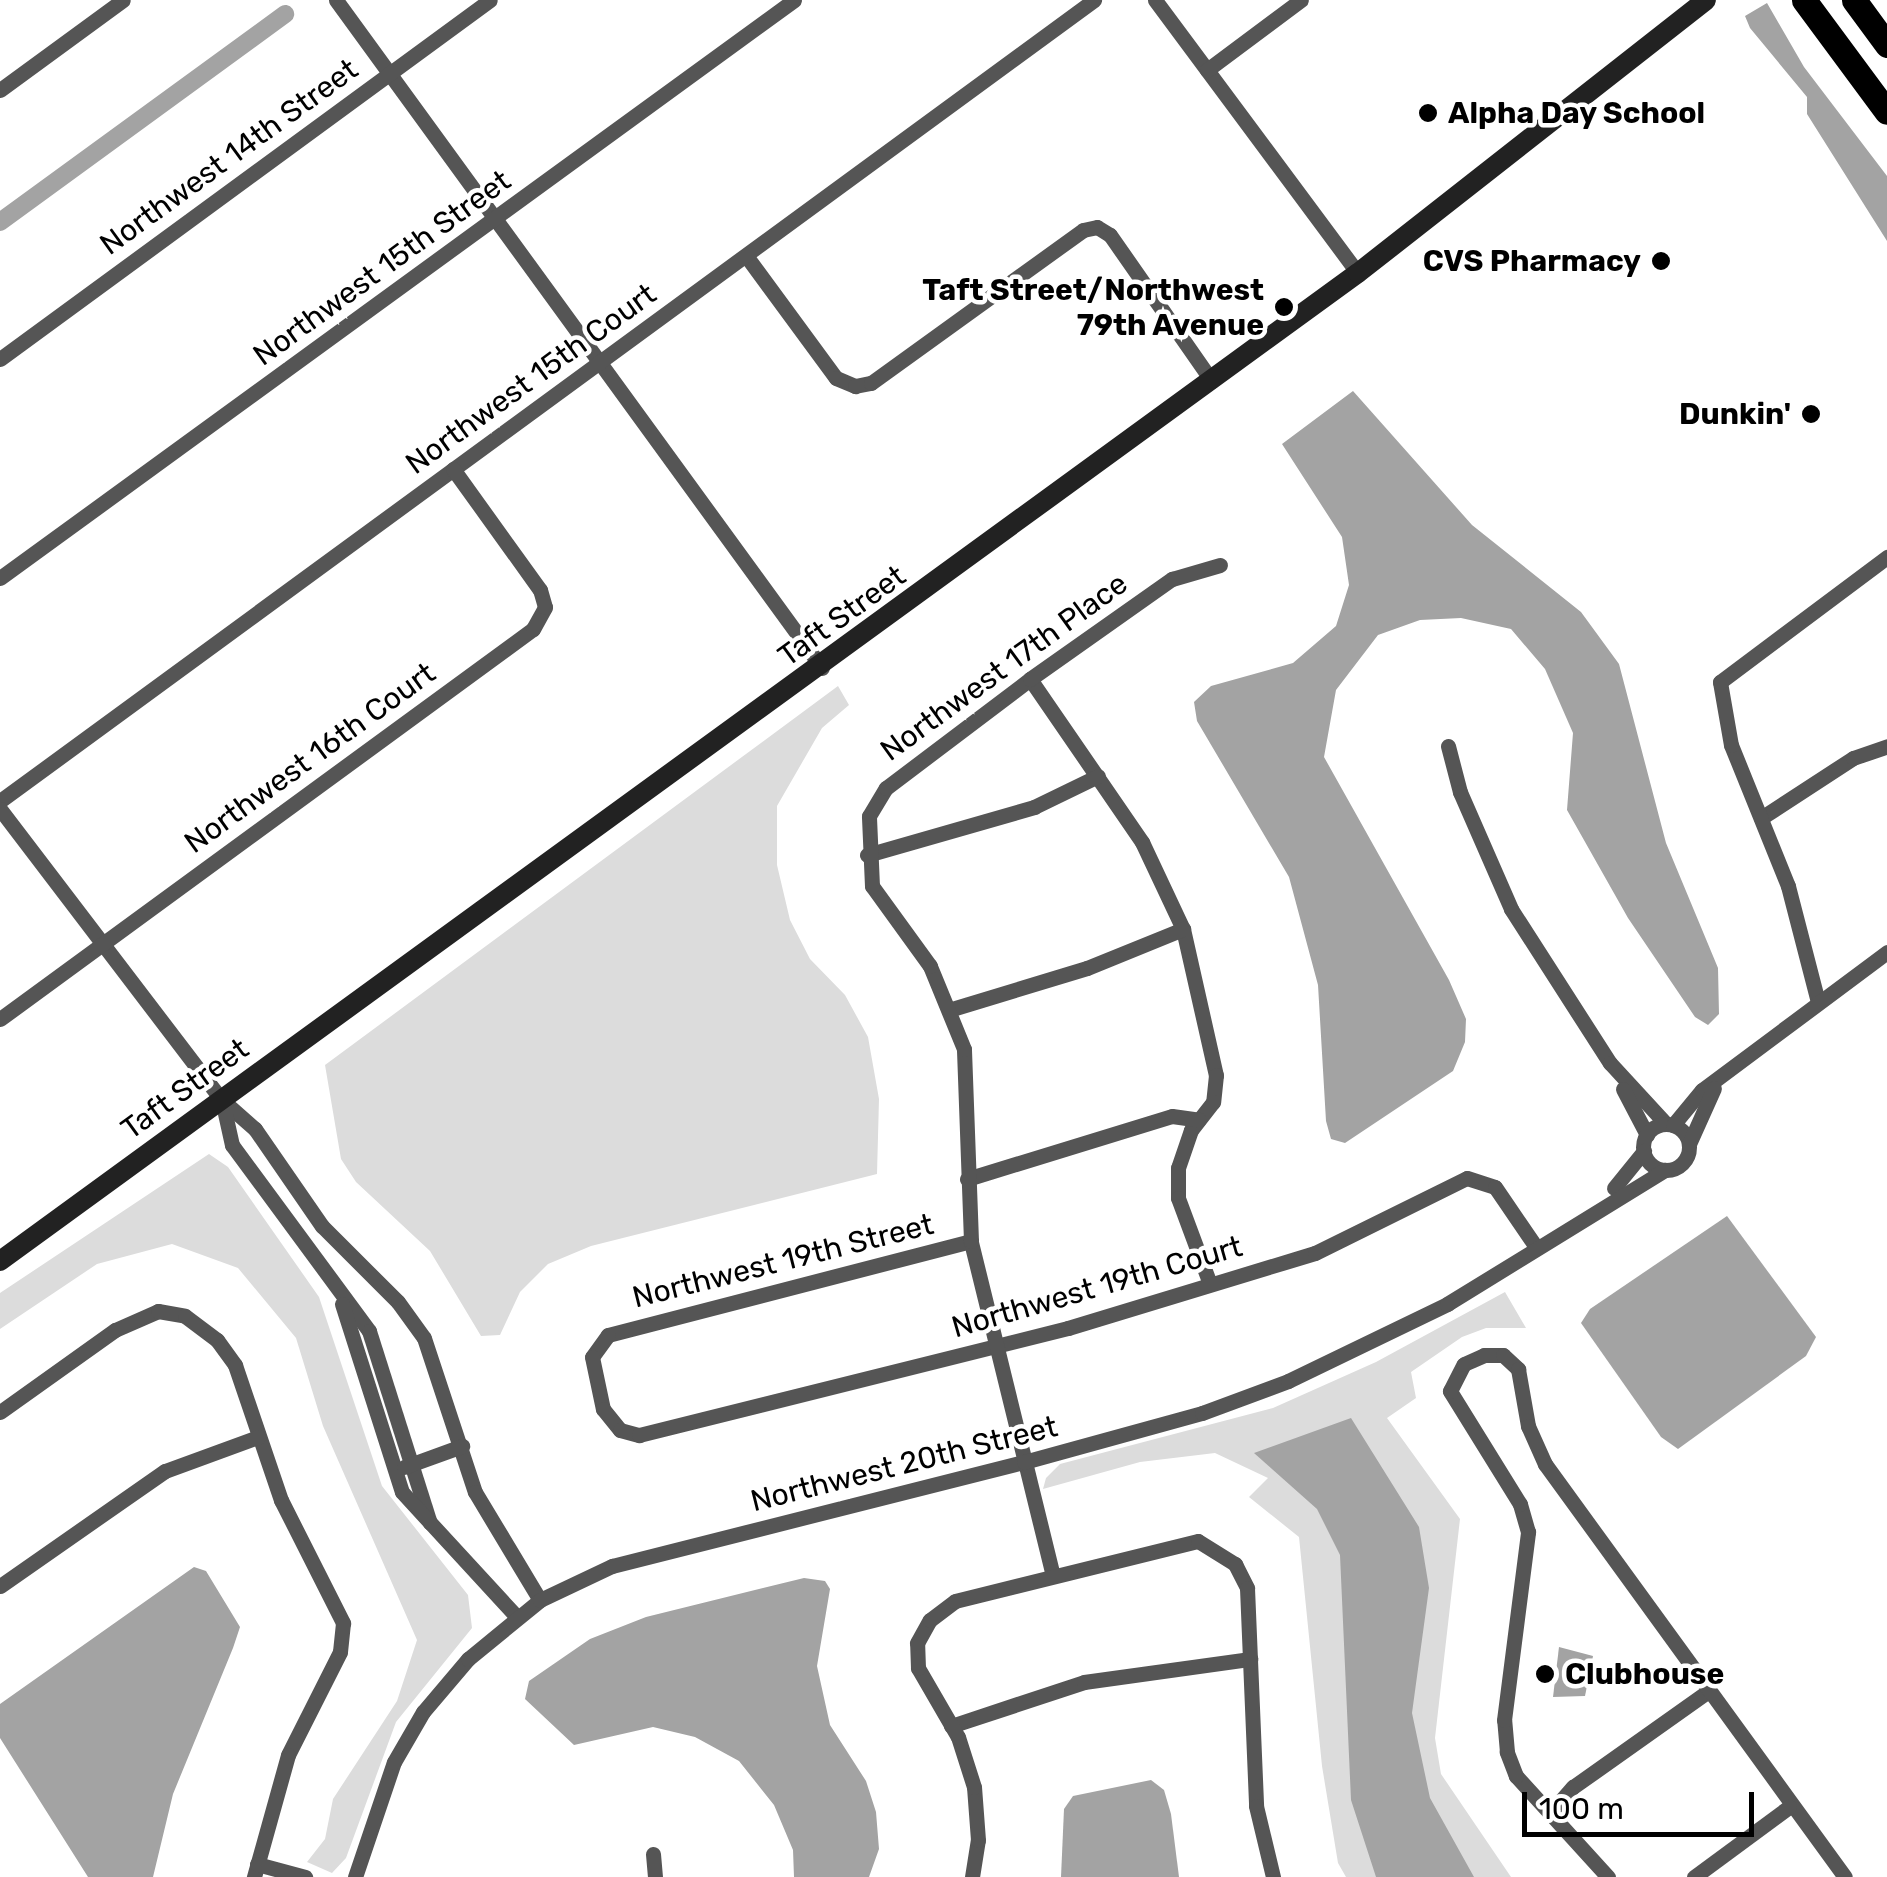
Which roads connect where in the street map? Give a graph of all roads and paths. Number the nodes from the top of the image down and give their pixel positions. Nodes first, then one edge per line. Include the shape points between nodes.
1 (123, 0) edge
2 (336, 0) edge
3 (490, 0) edge
4 (794, 0) edge
5 (1094, 0) edge
6 (1155, 0) edge
7 (1301, 0) edge
8 (1706, 0) edge
9 (1804, 0) edge
10 (1854, 0) edge
11 (1887, 45) edge
12 (1207, 70) junction
13 (389, 74) junction
14 (0, 90) edge
15 (1887, 112) edge
16 (494, 220) junction
17 (747, 257) junction
18 (1358, 273) junction
19 (0, 359) edge
20 (598, 362) junction
21 (1212, 381) junction
22 (453, 469) junction
23 (1887, 556) edge
24 (1220, 565) dead end
25 (0, 578) edge
26 (822, 668) junction
27 (1030, 680) junction
28 (1448, 746) dead end
29 (1887, 746) edge
30 (1098, 776) junction
31 (0, 801) edge
32 (0, 810) edge
33 (1761, 818) junction
34 (867, 854) junction
35 (1184, 929) junction
36 (100, 946) junction
37 (1887, 952) edge
38 (1818, 1002) junction
39 (952, 1008) junction
40 (0, 1019) edge
41 (1610, 1063) junction
42 (1721, 1076) junction
43 (222, 1100) junction
44 (1199, 1120) junction
45 (1669, 1125) junction
46 (1645, 1143) junction
47 (1689, 1144) junction
48 (1666, 1170) junction
49 (968, 1179) junction
50 (1583, 1218) junction
51 (971, 1241) junction
52 (1536, 1247) junction
53 (0, 1262) edge
54 (1210, 1284) junction
55 (338, 1295) junction
56 (996, 1346) junction
57 (0, 1412) edge
58 (628, 1434) joint
59 (258, 1438) junction
60 (462, 1446) junction
61 (1024, 1462) junction
62 (414, 1464) junction
63 (394, 1470) junction
64 (430, 1523) junction
65 (1053, 1576) junction
66 (0, 1586) edge
67 (540, 1600) junction
68 (516, 1616) junction
69 (1250, 1659) junction
70 (1707, 1692) junction
71 (951, 1726) junction
72 (1789, 1807) junction
73 (1550, 1813) junction
74 (653, 1854) dead end
75 (255, 1870) edge
76 (305, 1877) edge
77 (355, 1877) edge
78 (655, 1877) edge
79 (972, 1877) edge
80 (1273, 1877) edge
81 (1608, 1877) edge
82 (1694, 1877) edge
83 (1846, 1877) edge

1 - 14 street
2 - 13 street
3 - 13 street, Northwest 14th Street
4 - 16 street, Northwest 15th Street
5 - 17 street, Northwest 15th Court
6 - 12 street
7 - 12 street
8 - 18 street, Taft Street
9 - 15 main road
10 - 11 main road
12 - 18 street
13 - 16 street
13 - 19 street, Northwest 14th Street
16 - 20 street
16 - 25 street, Northwest 15th Street
17 - 20 street, Northwest 15th Court
17 - 21 street via 836,378 855,386 871,383 1084,230 1098,227
18 - 21 street, Taft Street
20 - 22 street, Northwest 15th Court
20 - 26 street
21 - 26 street, Taft Street
22 - 31 street, Northwest 15th Court
22 - 36 street, Northwest 16th Court via 540,590 545,607 534,629
23 - 33 street via 1720,682 1731,746
24 - 27 street, Northwest 17th Place via 1172,579
26 - 43 street, Taft Street
27 - 30 street
27 - 34 street, Northwest 17th Place via 886,788 869,816
28 - 41 street via 1460,792 1511,909
29 - 33 street via 1854,758
30 - 34 street via 1034,807
30 - 35 street via 1142,842
32 - 36 street
33 - 38 street
34 - 39 street via 881,904 930,966
35 - 39 street via 1071,974
35 - 44 street via 1216,1074 1213,1102
36 - 40 street, Northwest 16th Court
36 - 43 street
37 - 38 street
38 - 42 street
39 - 49 street via 970,1097
41 - 45 street
41 - 46 street
42 - 45 street
42 - 47 street
43 - 53 street, Taft Street
43 - 55 street via 232,1145
43 - 60 street via 255,1129 322,1226 398,1302 424,1338
44 - 49 street via 1172,1116
44 - 54 street via 1178,1168 1178,1198
45 - 46 street
45 - 47 street
46 - 48 street via 1651,1164
46 - 50 street, Northwest 20th Street via 1633,1171
47 - 48 street via 1680,1165
48 - 50 street, Northwest 20th Street
49 - 51 street
50 - 52 street, Northwest 20th Street
51 - 56 street
51 - 58 street, Northwest 19th Street via 608,1335 592,1370 610,1421
52 - 54 street, Northwest 19th Court via 1495,1187 1467,1178 1360,1235
52 - 61 street, Northwest 20th Street via 1447,1304 1288,1381 1202,1413
54 - 56 street, Northwest 19th Court
55 - 62 street via 369,1331
55 - 63 street
56 - 58 street, Northwest 19th Court
56 - 61 street
57 - 59 street via 134,1319 158,1311 185,1316 216,1340 235,1365
59 - 66 street via 166,1471
59 - 75 street via 343,1623 340,1652 288,1755
60 - 62 street
60 - 67 street via 502,1546
61 - 65 street
61 - 67 street, Northwest 20th Street via 612,1566
62 - 63 street
62 - 64 street
63 - 64 street via 402,1492
64 - 68 street
65 - 69 street via 1198,1541 1235,1564 1247,1588
65 - 71 street via 955,1602 930,1620 917,1643 918,1668
67 - 68 street, Northwest 20th Street
68 - 77 street, Northwest 20th Street via 423,1712 386,1779
69 - 71 street via 1084,1682
69 - 80 street via 1256,1806
70 - 72 street
70 - 73 street via 1573,1787
70 - 73 street via 1545,1464 1528,1426 1518,1369 1503,1354 1464,1364 1450,1391 1520,1504 1528,1532 1504,1720 1516,1776
71 - 79 street via 974,1788 978,1840
72 - 82 street
72 - 83 street
73 - 81 street
74 - 78 street
75 - 76 street

